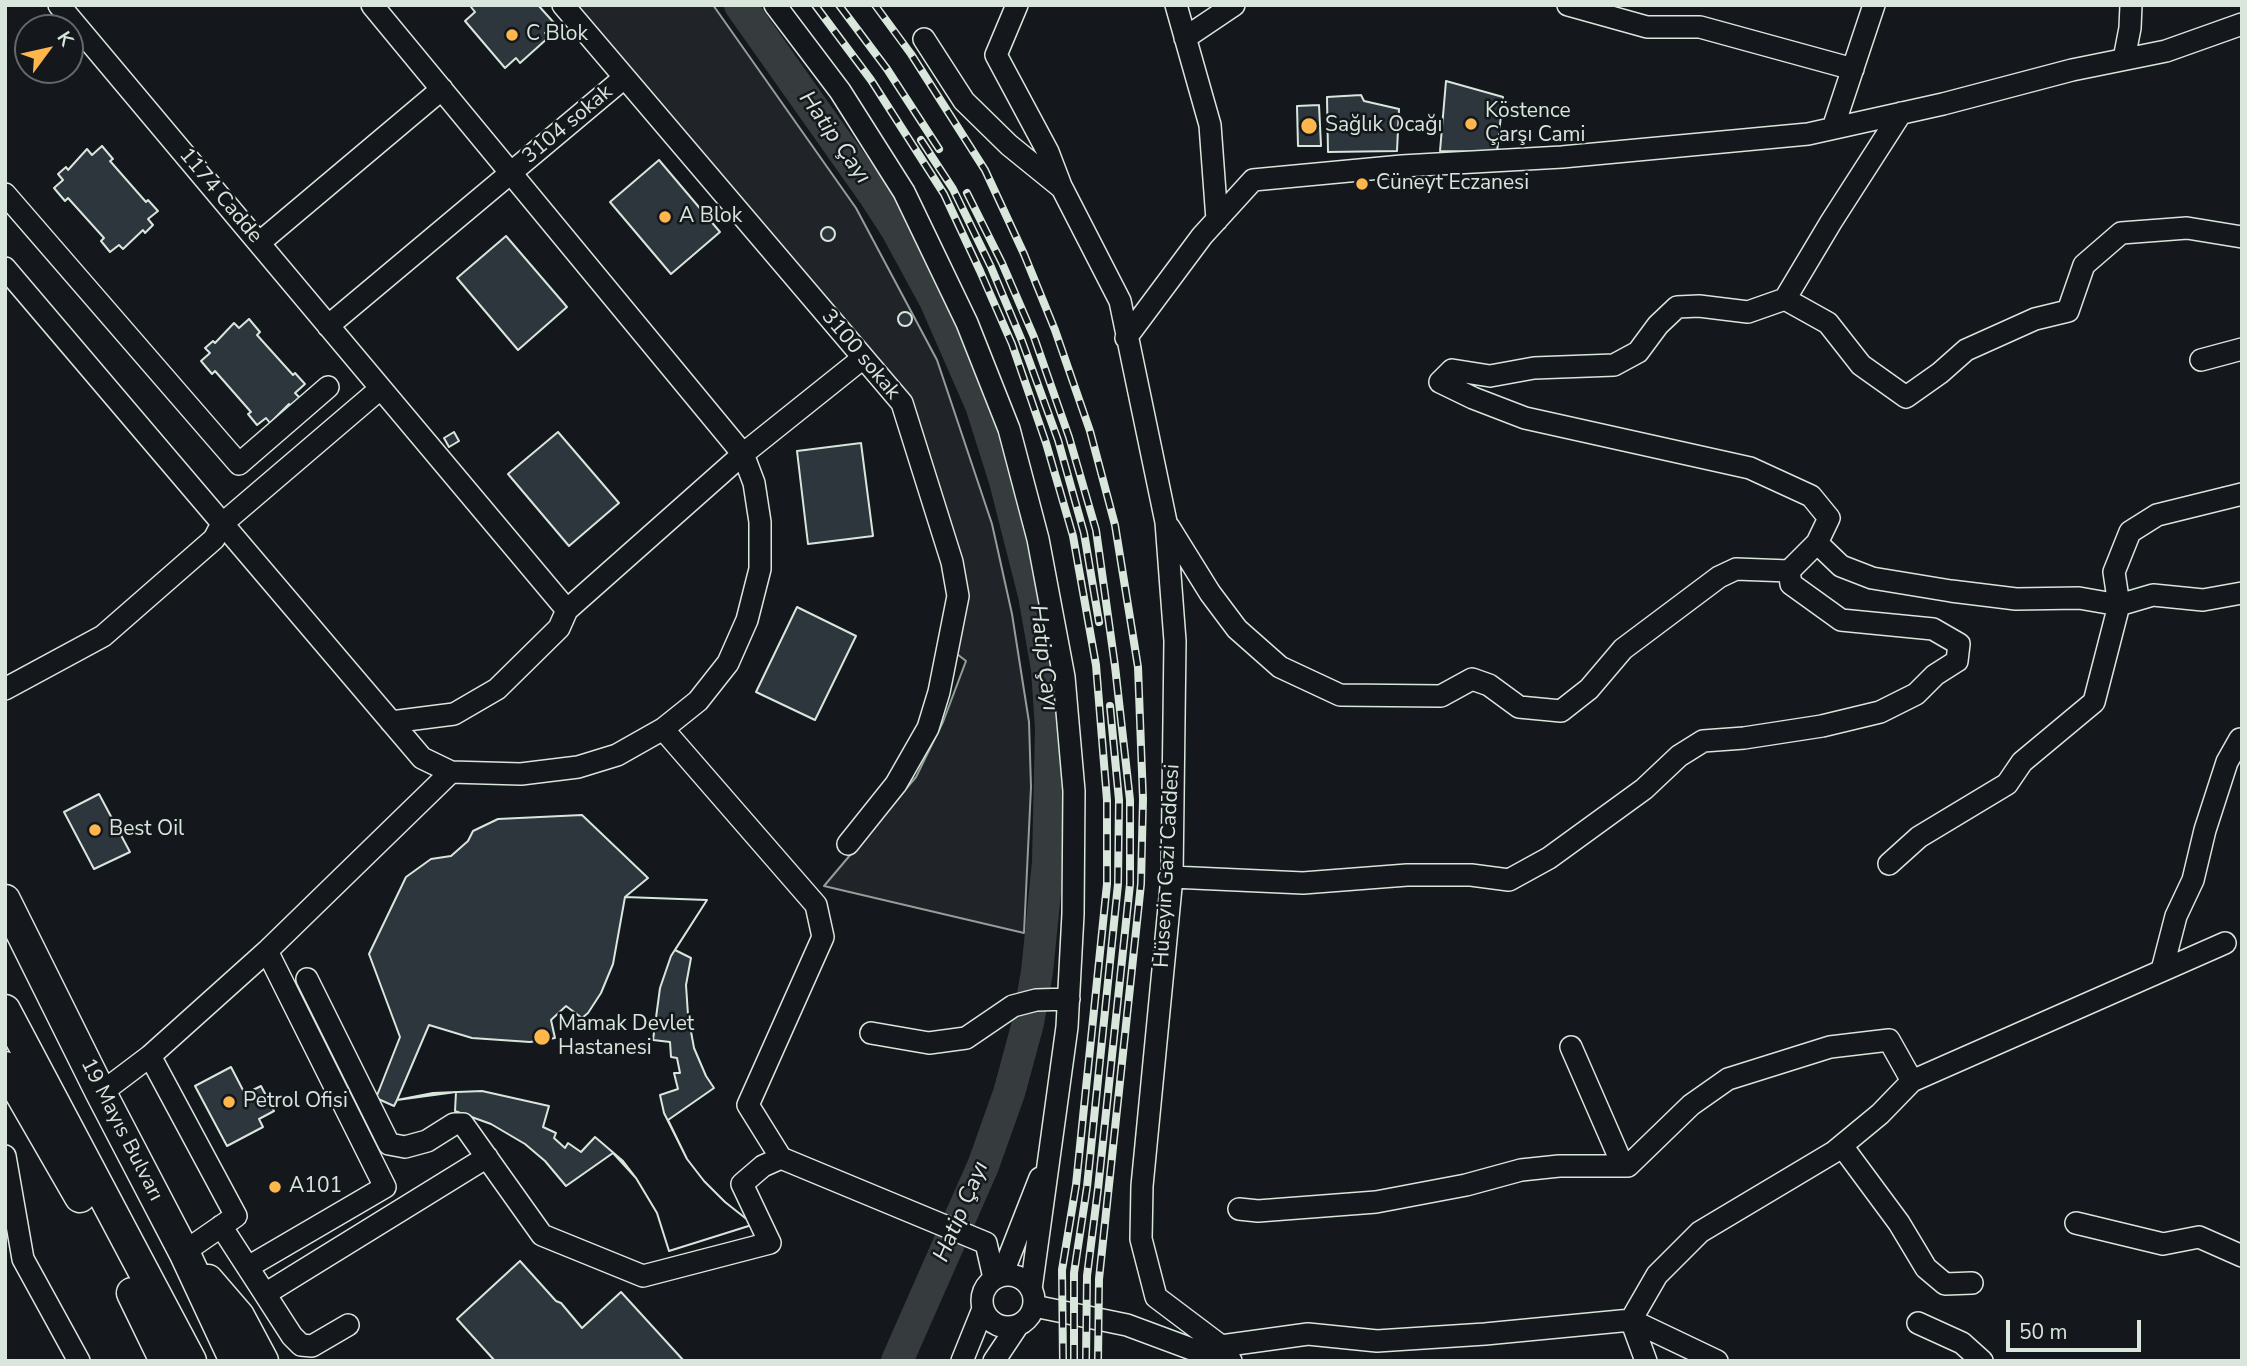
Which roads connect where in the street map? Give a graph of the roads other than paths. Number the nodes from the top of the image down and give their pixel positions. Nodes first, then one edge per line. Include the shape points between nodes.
1 (59, 5) edge
2 (372, 5) edge
3 (564, 5) edge
4 (775, 5) edge
5 (1017, 5) edge
6 (1176, 5) edge
7 (1234, 5) edge
8 (1567, 5) edge
9 (1874, 5) edge
10 (2131, 5) edge
11 (2242, 24) edge
12 (1185, 38) junction
13 (924, 39) dead end
14 (2124, 59) junction
15 (1853, 69) junction
16 (624, 78) junction
17 (442, 89) junction
18 (1901, 113) junction
19 (1833, 128) junction
20 (512, 173) junction
21 (1062, 188) junction
22 (5, 194) edge
23 (1217, 220) junction
24 (2242, 237) edge
25 (259, 243) junction
26 (5, 268) edge
27 (1785, 299) junction
28 (328, 326) junction
29 (1126, 338) junction
30 (2242, 349) edge
31 (863, 358) junction
32 (2201, 360) dead end
33 (328, 387) dead end
34 (380, 388) junction
35 (743, 454) junction
36 (2242, 494) edge
37 (1167, 522) junction
38 (222, 524) junction
39 (1817, 543) junction
40 (1789, 571) junction
41 (2242, 593) edge
42 (2119, 606) junction
43 (567, 610) junction
44 (5, 689) edge
45 (391, 722) junction
46 (663, 729) junction
47 (2241, 739) edge
48 (451, 772) junction
49 (848, 844) dead end
50 (1889, 864) dead end
51 (1171, 877) junction
52 (5, 900) edge
53 (2225, 943) dead end
54 (267, 951) junction
55 (2162, 970) junction
56 (307, 979) dead end
57 (1069, 999) junction
58 (5, 1010) edge
59 (871, 1033) dead end
60 (1571, 1047) dead end
61 (150, 1056) junction
62 (5, 1067) edge
63 (1912, 1081) junction
64 (101, 1093) junction
65 (1842, 1146) junction
66 (1052, 1150) junction
67 (487, 1157) junction
68 (781, 1158) junction
69 (5, 1159) edge
70 (1622, 1166) junction
71 (1239, 1209) dead end
72 (2076, 1223) dead end
73 (221, 1226) junction
74 (184, 1252) junction
75 (2242, 1256) edge
76 (248, 1266) junction
77 (998, 1277) junction
78 (1972, 1283) dead end
79 (265, 1294) junction
80 (1033, 1297) junction
81 (983, 1309) junction
82 (1631, 1320) junction
83 (1918, 1323) dead end
84 (348, 1325) dead end
85 (1018, 1325) junction
86 (1225, 1356) edge
87 (79, 1361) edge
88 (165, 1361) edge
89 (191, 1361) edge
90 (234, 1361) edge
91 (263, 1361) edge
92 (962, 1361) edge
93 (994, 1361) edge
94 (1646, 1361) edge
95 (1717, 1361) edge
96 (1982, 1361) edge

1 - 25 street, 1174 Cadde
2 - 17 street
3 - 16 street, 3100 sokak
4 - 57 street via 840,91 904,192 967,323 1009,429 1038,540 1064,677 1074,791
5 - 21 street, Hüseyin Gazi Caddesi via 996,55
6 - 12 street
7 - 12 street
8 - 15 street via 1647,27 1700,27
9 - 15 street
10 - 14 street
11 - 14 street via 2166,51
12 - 23 street via 1210,125
13 - 21 street via 964,101
14 - 18 street
15 - 19 street
16 - 20 street, 3104 sokak
16 - 31 street, 3100 sokak
17 - 20 street
17 - 25 street
18 - 19 street
18 - 27 street
19 - 23 street via 1562,157 1254,180
20 - 28 street, 3104 sokak
20 - 35 street
21 - 29 street, Hüseyin Gazi Caddesi via 1119,301
22 - 33 street via 239,464
23 - 29 street
24 - 27 street via 2188,228 2121,233 2084,265 2068,311 2035,319 1966,350 1906,397 1861,365 1828,323
25 - 28 street, 1174 Cadde
26 - 38 street
27 - 39 street via 1748,312 1677,307 1638,352 1614,365 1534,368 1490,376 1452,370 1440,382 1525,418 1750,468 1811,496 1829,518
28 - 34 street, 1174 Cadde
29 - 37 street, Hüseyin Gazi Caddesi
30 - 32 street
31 - 35 street
31 - 49 street, 3100 sokak via 902,403 952,562 958,596 928,728 896,784
34 - 38 street
34 - 43 street, 1174 Cadde via 432,433
35 - 43 street
35 - 46 street via 754,482 760,522 760,569 747,620 728,663 698,701
36 - 42 street via 2157,515 2130,532 2114,572
37 - 40 street via 1237,629 1280,667 1340,695 1441,696 1472,680 1489,685 1519,707 1561,710 1589,689 1623,649 1719,577 1736,569
37 - 51 street, Hüseyin Gazi Caddesi via 1175,641
38 - 44 street via 214,539 103,636
38 - 45 street
39 - 40 street
39 - 42 street via 1840,566 1872,578 2003,597 2079,598
40 - 51 street via 1791,584 1841,620 1933,629 1959,643 1957,661 1916,694 1880,712 1822,726 1703,741 1559,851 1509,880 1407,875 1303,883
41 - 42 street via 2203,600 2153,595
42 - 50 street via 2094,702 2022,762 2007,784 1919,837
43 - 45 street via 559,628 497,689 473,705 454,714
45 - 48 street via 422,758
46 - 48 street via 617,755 578,767 521,774
46 - 68 street via 816,905 823,937 748,1105
47 - 55 street via 2227,762
48 - 54 street
51 - 86 street, Hüseyin Gazi Caddesi via 1141,1239 1156,1297
52 - 64 highway, 19 Mayıs Bulvarı
53 - 55 street
54 - 61 street
54 - 76 street via 385,1187
55 - 63 street
56 - 67 street via 389,1144 405,1147 463,1124
57 - 59 street via 1013,1006 966,1038 929,1043
57 - 66 street
58 - 89 highway
60 - 70 street
61 - 64 street
61 - 73 street via 236,1216
62 - 88 highway via 103,1235
63 - 65 street
63 - 70 street via 1889,1040 1830,1047 1728,1079 1691,1105 1628,1166
64 - 74 highway, 19 Mayıs Bulvarı
65 - 78 street via 1926,1268 1945,1284
65 - 82 street via 1700,1232 1657,1275
66 - 77 street
66 - 80 street
67 - 68 street via 542,1235 643,1276 770,1244 743,1184 763,1166
67 - 79 street
68 - 77 street via 986,1243
69 - 87 street via 23,1259
70 - 71 street via 1521,1170 1376,1202
72 - 75 street via 2163,1244 2199,1237
73 - 74 street
73 - 76 street
74 - 90 highway, 19 Mayıs Bulvarı
74 - 91 highway via 239,1316
76 - 79 street
77 - 80 street via 1019,1277
77 - 81 street via 983,1291
79 - 84 street via 301,1345 312,1346
80 - 85 street via 1026,1321
80 - 86 street
81 - 85 street via 993,1323
81 - 92 street
82 - 86 street via 1377,1341 1308,1334
82 - 94 street
82 - 95 street
83 - 96 street via 1962,1343
85 - 93 street

